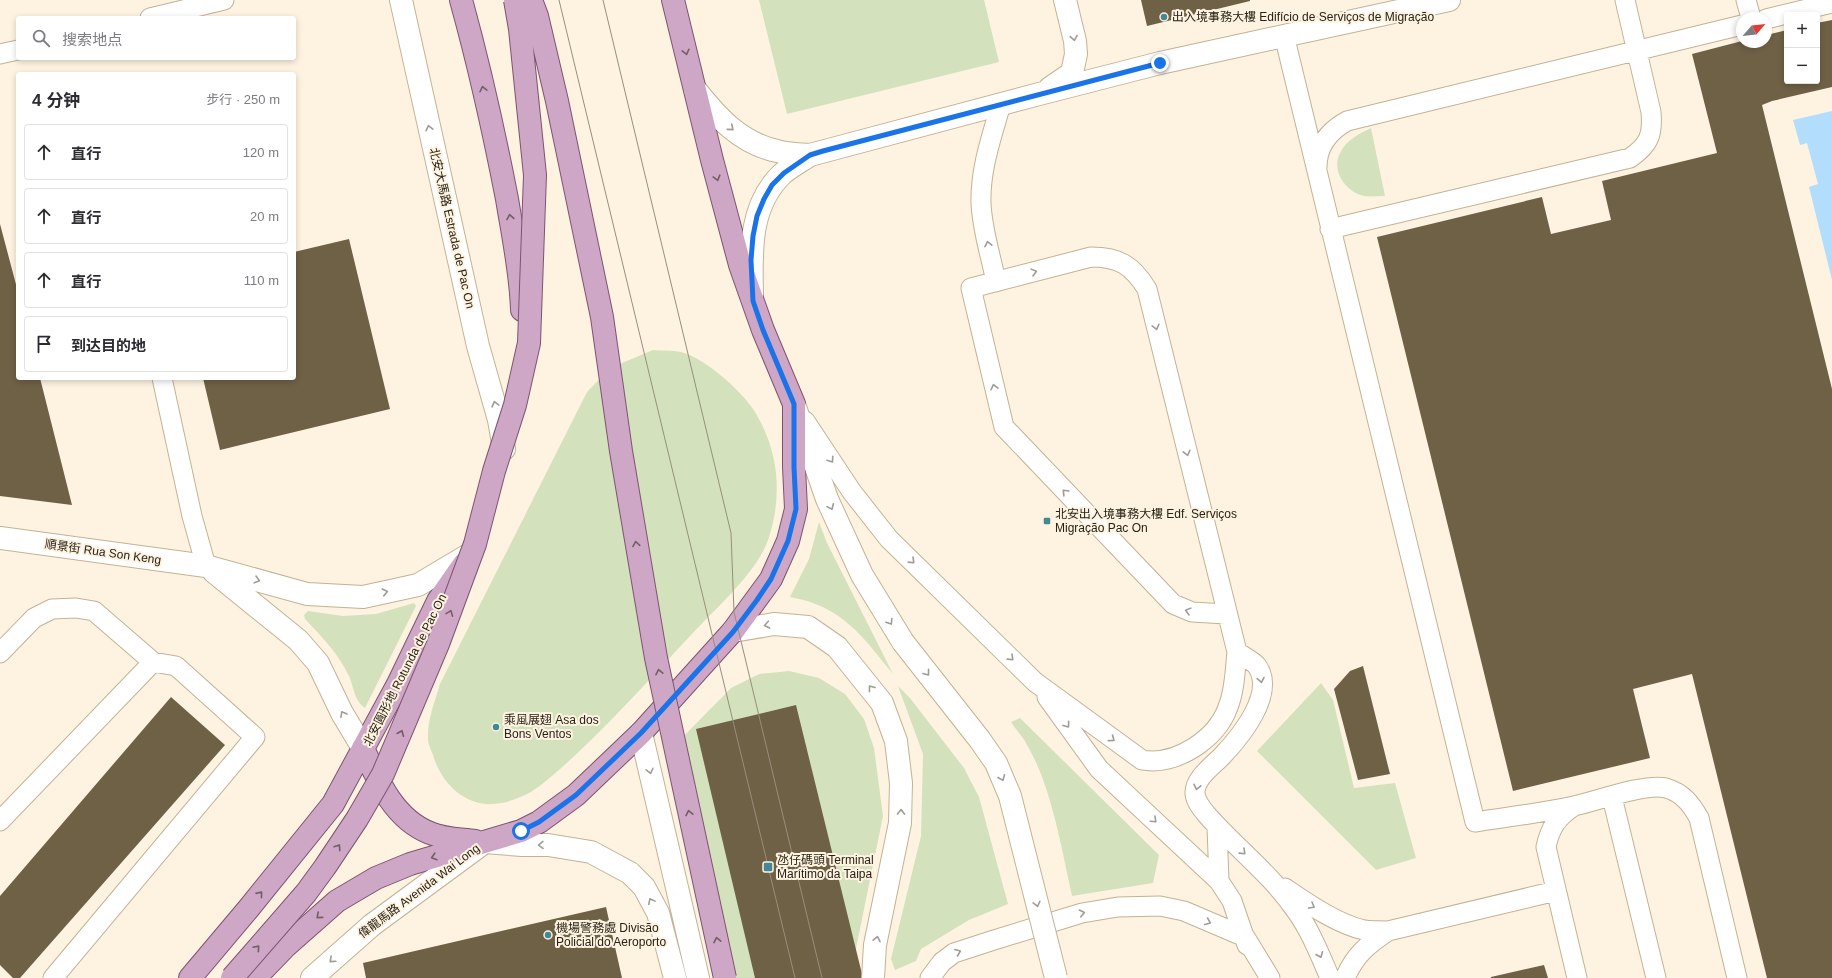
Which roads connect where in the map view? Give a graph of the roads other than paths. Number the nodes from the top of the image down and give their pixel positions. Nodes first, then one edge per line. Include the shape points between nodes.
1 (224, 0) edge
2 (401, 0) edge
3 (461, 0) edge
4 (471, 0) edge
5 (515, 0) edge
6 (531, 0) edge
7 (663, 0) edge
8 (1065, 0) edge
9 (1449, 0) edge
10 (1625, 0) edge
11 (1746, 0) edge
12 (1832, 3) edge
13 (676, 10) edge
14 (1749, 12) edge
15 (158, 16) edge
16 (1772, 18) edge
17 (1736, 26) edge
18 (1284, 35) junction
19 (474, 46) junction
20 (16, 50) edge
21 (1636, 51) junction
22 (0, 54) edge
23 (696, 89) junction
24 (1043, 92) junction
25 (1001, 104) junction
26 (810, 155) junction
27 (1317, 174) junction
28 (1330, 229) junction
29 (996, 282) junction
30 (753, 301) junction
31 (162, 380) edge
32 (794, 404) junction
33 (505, 456) junction
34 (0, 538) edge
35 (470, 554) junction
36 (206, 566) junction
37 (1226, 614) junction
38 (733, 632) junction
39 (0, 652) edge
40 (1237, 652) junction
41 (152, 662) junction
42 (1035, 682) junction
43 (641, 733) junction
44 (363, 748) junction
45 (1612, 797) junction
46 (1574, 806) junction
47 (0, 821) edge
48 (1217, 827) junction
49 (485, 842) junction
50 (1268, 876) junction
51 (1219, 881) junction
52 (1556, 891) junction
53 (1388, 931) junction
54 (1246, 937) junction
55 (53, 978) edge
56 (190, 978) edge
57 (232, 978) edge
58 (255, 978) edge
59 (312, 978) edge
60 (675, 978) edge
61 (698, 978) edge
62 (725, 978) edge
63 (873, 978) edge
64 (930, 978) edge
65 (1056, 978) edge
66 (1256, 978) edge
67 (1270, 978) edge
68 (1330, 978) edge
69 (1345, 978) edge
70 (1577, 978) edge
71 (1656, 978) edge
72 (1736, 978) edge

1 - 15 lane
33 -> 2 street, 北安大馬路 Estrada de Pac On via 499,420 478,346
3 - 19 main road, 北安大馬路 Estrada de Pac On
4 - 19 main road
57 -> 5 main road, bridge via 321,872 357,819 383,774 438,644 475,544 515,405 529,343 535,174
62 -> 6 main road, bridge via 656,658 602,318 558,101
7 - 13 main road
8 -> 24 street via 1075,41 1076,54 1072,73
9 - 18 street
10 - 21 lane
11 - 14 lane
12 - 16 lane
13 -> 23 main road
17 - 21 lane
18 - 24 street
18 - 27 lane
33 -> 19 main road, 北安大馬路 Estrada de Pac On via 516,424 522,383 522,292 501,170
20 - 22 lane
21 - 27 lane via 1347,121 1327,137 1320,149
21 - 28 lane via 1652,126 1649,139 1641,150 1630,158
23 -> 26 street via 716,115 738,133 761,146
23 -> 30 main road via 740,265
24 - 25 street
25 - 26 street
29 -> 25 lane via 981,202 988,148
26 - 30 street via 772,185 757,216 751,260
27 - 28 lane
28 - 46 lane via 1475,822
37 -> 29 lane via 1192,612 1173,604 1004,427 971,288
29 -> 37 lane via 1091,257 1108,257 1138,274 1147,289
30 - 32 main road
31 - 36 lane via 192,516
32 - 38 main road, 北安圓形地 Rotunda de Pac On via 796,509 788,541 771,579
32 -> 42 lane via 852,492 889,539
32 -> 65 street, bridge via 827,499 859,568 903,642 996,762 1010,796
33 - 35 main road, 北安大馬路 Estrada de Pac On via 492,505
34 - 36 street, 順景街 Rua Son Keng
36 -> 35 street, 順景街 Rua Son Keng via 308,594 363,597 418,585
35 - 44 main road, 北安圓形地 Rotunda de Pac On via 438,601 398,684
44 -> 36 street via 342,713 318,663 298,640
37 - 40 lane
38 - 43 main road, 北安圓形地 Rotunda de Pac On
63 -> 38 street via 875,946 900,823 901,783 896,741 882,702 837,647 808,627 774,624
39 - 41 lane via 34,618 52,609 76,608 94,610
42 -> 40 lane via 1133,755 1150,762 1165,760 1197,745 1221,721 1231,697
40 -> 48 lane via 1256,666 1262,676 1263,690 1249,722 1224,754 1198,780 1195,794 1198,804
41 - 47 lane
41 - 55 lane via 176,666 255,737
42 -> 51 lane via 1099,769
43 - 49 main road, 北安圓形地 Rotunda de Pac On via 576,795 539,822 521,831
43 -> 61 street
44 - 49 main road, 北安圓形地 Rotunda de Pac On via 377,780 394,805 410,822 430,833
56 -> 44 main road via 333,804
45 - 46 lane
45 - 71 lane
45 - 72 lane via 1651,787 1666,788 1680,794 1692,805 1699,818
46 - 52 lane via 1554,823 1547,841 1546,847
48 -> 50 lane
48 - 51 lane
49 -> 58 main road, 偉龍馬路 Avenida Wai Long via 410,864 376,878 337,901 286,946
49 -> 59 street, 偉龍馬路 Avenida Wai Long via 372,924
60 -> 49 street via 658,913 644,887 630,873 592,852 548,845
50 -> 53 lane via 1309,904 1340,920 1363,930
50 -> 68 lane via 1297,912 1312,936
51 - 54 lane via 1232,901
52 - 53 lane
52 - 70 lane
53 - 69 lane via 1367,945 1351,964
64 -> 54 lane via 942,962 954,953 1082,913 1118,907 1160,906 1184,911
54 - 66 lane
54 - 67 lane

